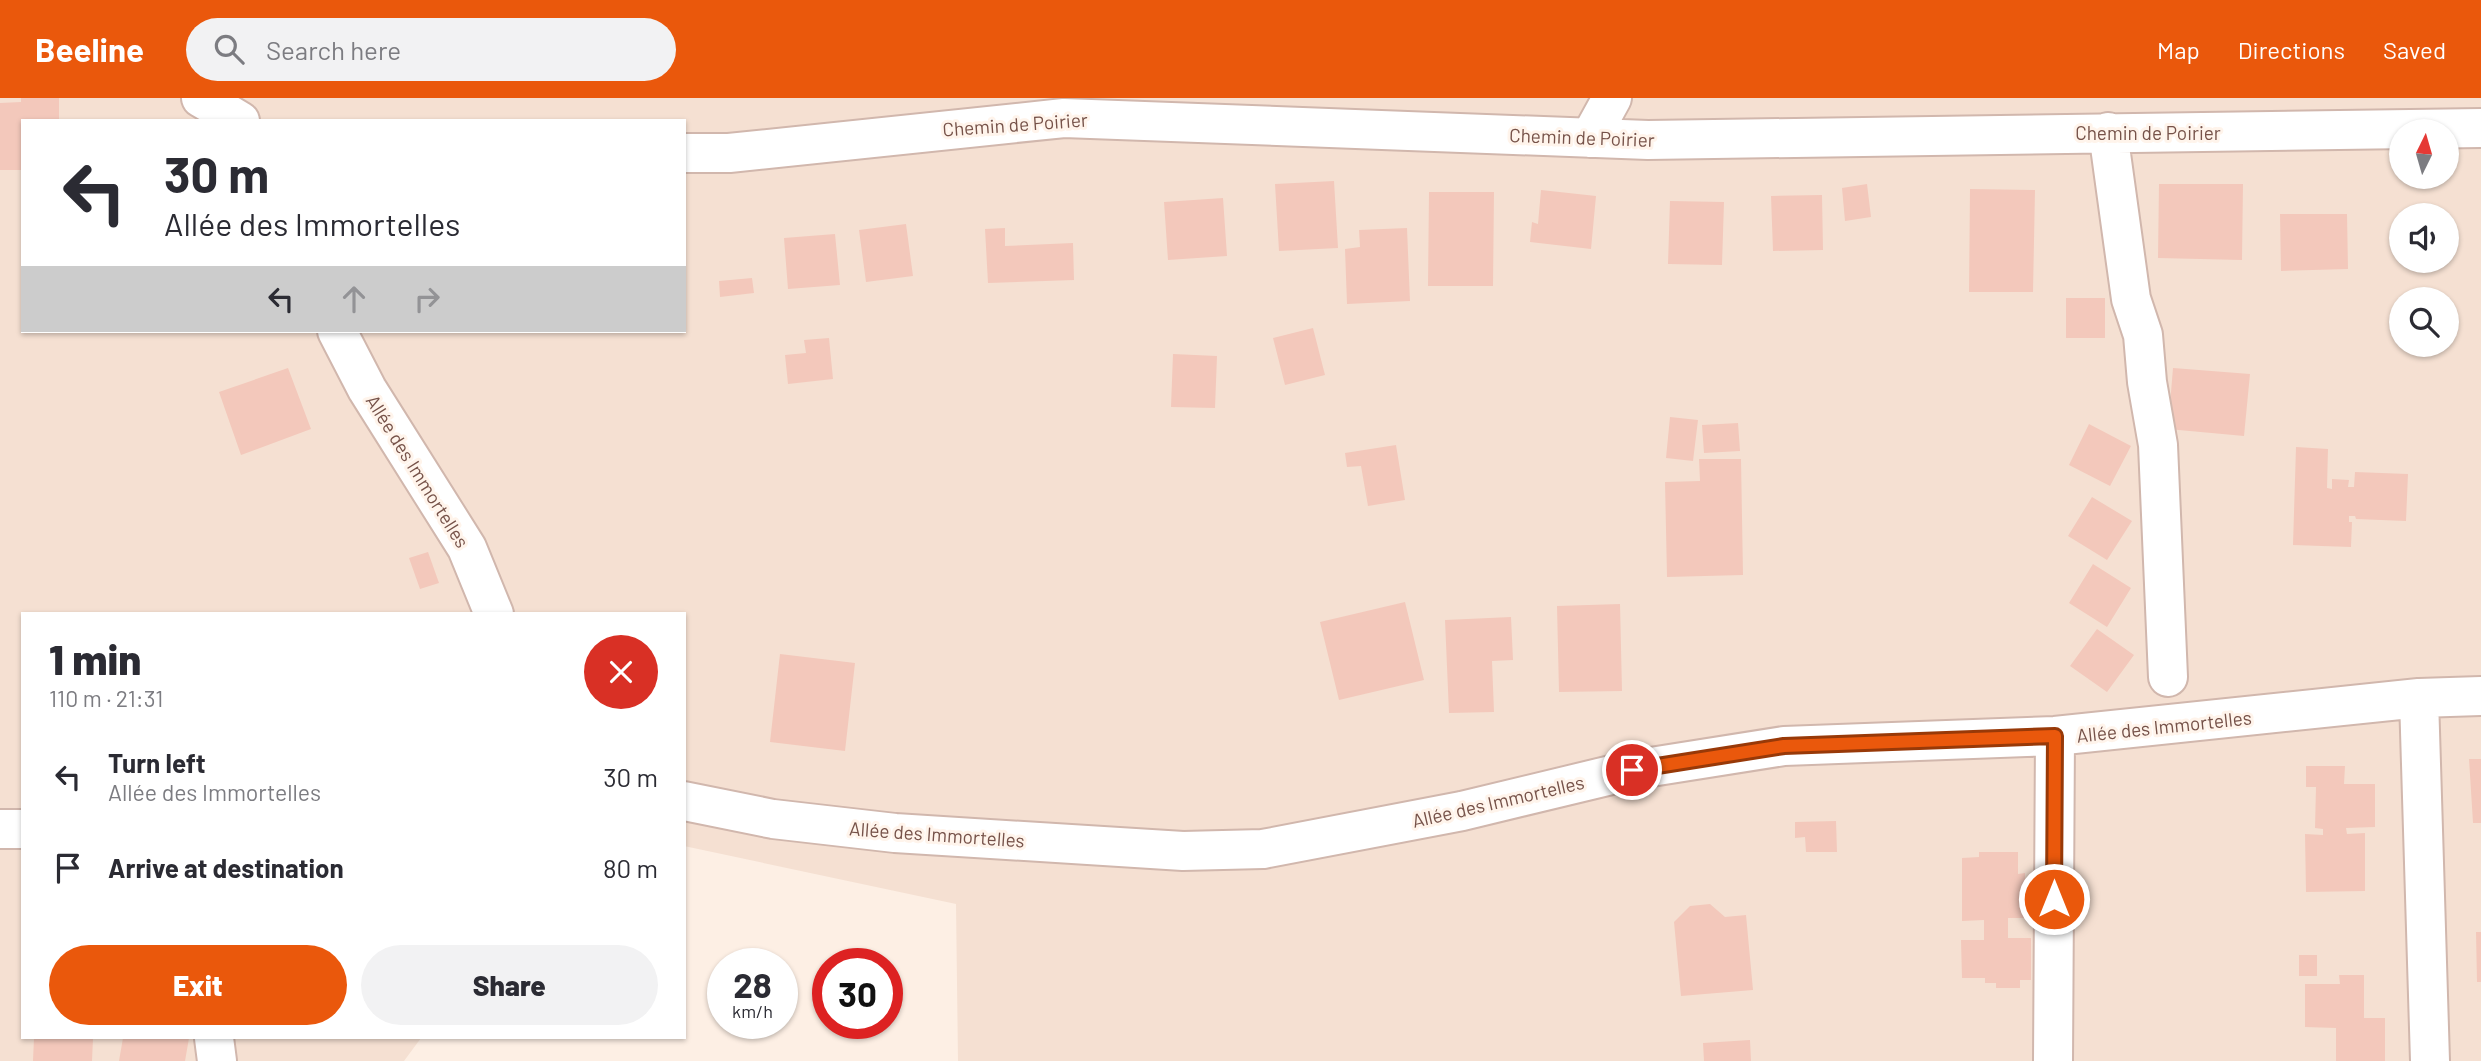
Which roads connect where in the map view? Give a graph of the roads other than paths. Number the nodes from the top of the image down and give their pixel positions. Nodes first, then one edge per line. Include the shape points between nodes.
1 (201, 98) edge
2 (1612, 98) edge
3 (237, 119) edge
4 (2481, 128) edge
5 (2108, 132) junction
6 (1590, 138) junction
7 (686, 153) edge
8 (338, 333) edge
9 (493, 612) edge
10 (2168, 677) dead end
11 (2481, 696) edge
12 (2418, 698) junction
13 (2055, 736) junction
14 (686, 801) edge
15 (0, 829) edge
16 (21, 829) edge
17 (214, 1039) edge
18 (217, 1061) edge
19 (2053, 1061) edge
20 (2430, 1061) edge

1 - 3 street
2 - 6 street
4 - 5 street, Chemin de Poirier
5 - 6 street, Chemin de Poirier
5 - 10 street via 2131,299 2143,335 2158,445
6 - 7 street, Chemin de Poirier via 1064,118 729,153
8 - 9 street, Allée des Immortelles via 367,389 467,548
11 - 12 street, Allée des Immortelles
12 - 13 street, Allée des Immortelles
12 - 20 street
13 - 14 street, Allée des Immortelles via 1784,746 1632,770 1462,811 1263,849 1183,852 895,833 773,819
13 - 19 street
15 - 16 street
17 - 18 street

